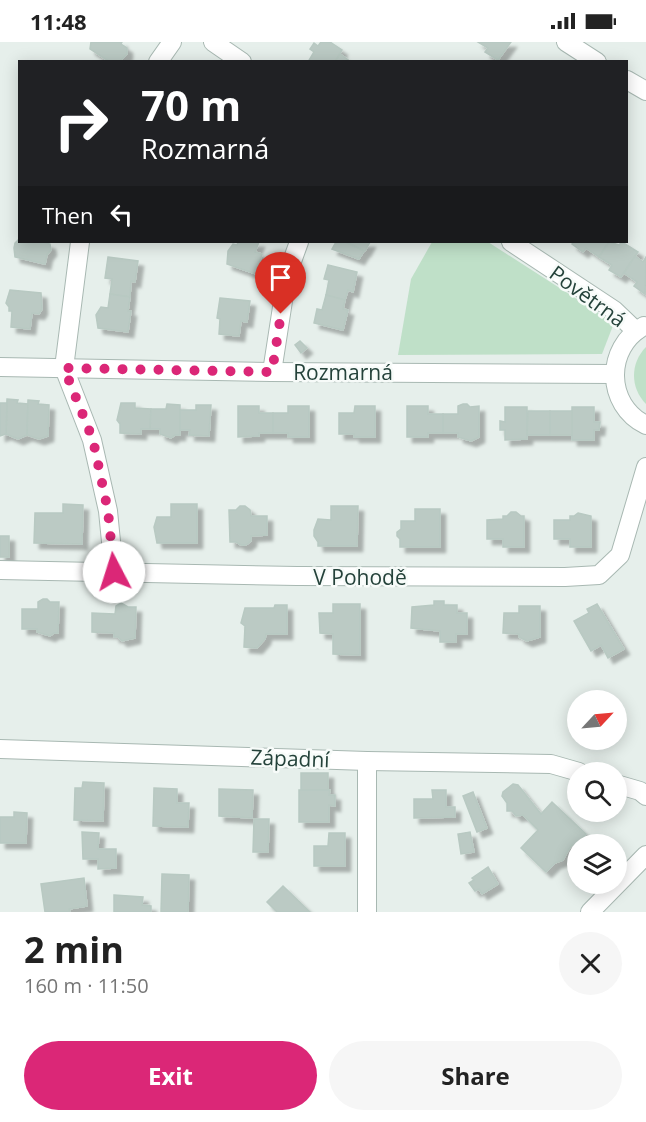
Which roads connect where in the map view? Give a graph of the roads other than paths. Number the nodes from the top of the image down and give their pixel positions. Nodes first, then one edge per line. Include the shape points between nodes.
1 (172, 42) edge
2 (213, 42) edge
3 (566, 42) edge
4 (159, 60) edge
5 (239, 60) edge
6 (594, 60) edge
7 (628, 81) edge
8 (646, 92) edge
9 (80, 243) edge
10 (299, 243) edge
11 (512, 243) edge
12 (641, 328) edge
13 (0, 367) edge
14 (64, 368) junction
15 (272, 372) junction
16 (614, 374) junction
17 (646, 425) edge
18 (646, 467) edge
19 (0, 570) edge
20 (114, 572) junction
21 (0, 749) edge
22 (367, 761) junction
23 (567, 769) edge
24 (627, 787) edge
25 (646, 796) edge
26 (646, 855) edge
27 (367, 912) edge
28 (590, 912) edge

1 - 4 street
2 - 5 street
3 - 6 street
7 - 8 street
9 - 14 street
10 - 15 street via 287,275
11 - 12 street, Povětrná
12 - 16 street via 624,342 616,357
13 - 14 street, Rozmarná
14 - 15 street, Rozmarná
14 - 20 street via 93,440 108,511
15 - 16 street, Rozmarná
16 - 17 street via 616,392 625,408
18 - 20 street, V Pohodě via 620,555 599,575
19 - 20 street, V Pohodě
21 - 22 street, Západní
22 - 23 street, Západní via 550,764
22 - 27 street
24 - 25 street
26 - 28 street

